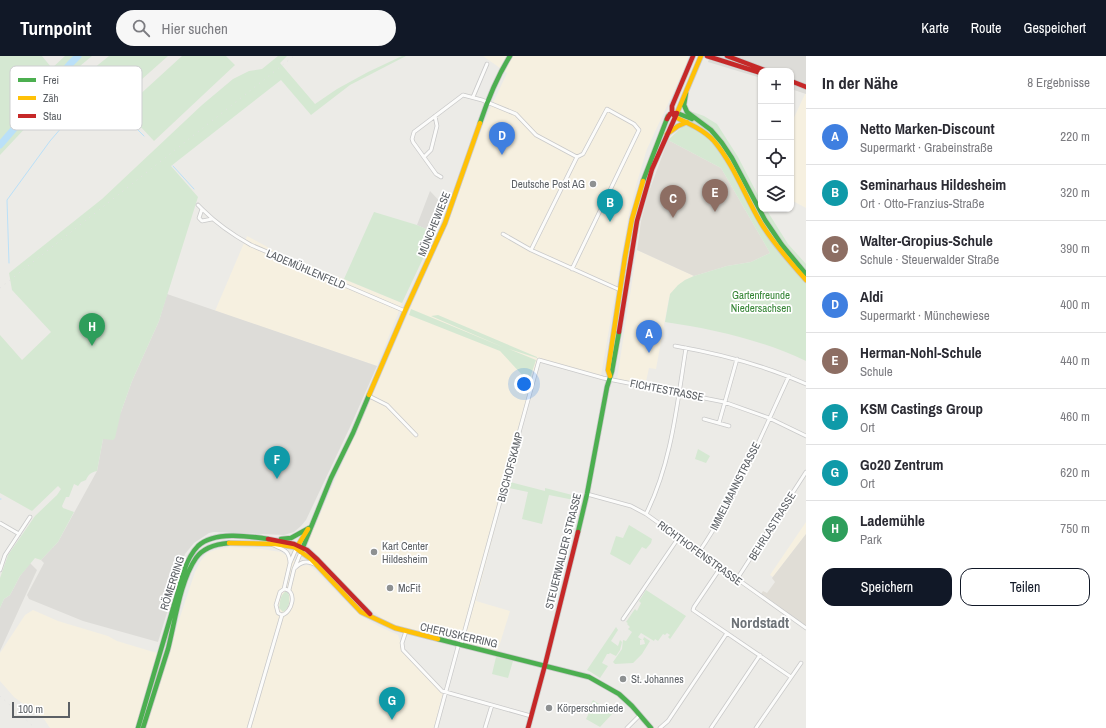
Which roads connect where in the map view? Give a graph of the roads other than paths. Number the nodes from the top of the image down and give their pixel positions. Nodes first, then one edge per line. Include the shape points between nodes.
1 (510, 56) edge
2 (693, 56) edge
3 (701, 56) edge
4 (708, 56) edge
5 (730, 57) edge
6 (487, 64) dead end
7 (760, 68) edge
8 (758, 72) edge
9 (794, 82) edge
10 (806, 87) edge
11 (686, 93) junction
12 (473, 97) junction
13 (487, 102) junction
14 (672, 106) junction
15 (675, 114) junction
16 (435, 116) junction
17 (667, 119) junction
18 (696, 120) junction
19 (687, 122) junction
20 (667, 134) junction
21 (424, 157) junction
22 (577, 157) junction
23 (441, 178) dead end
24 (198, 205) dead end
25 (202, 209) junction
26 (212, 219) junction
27 (502, 234) dead end
28 (531, 250) junction
29 (572, 269) junction
30 (806, 274) edge
31 (806, 280) edge
32 (622, 290) junction
33 (405, 311) junction
34 (675, 346) dead end
35 (686, 348) junction
36 (738, 359) junction
37 (789, 376) junction
38 (609, 377) junction
39 (806, 384) edge
40 (679, 392) junction
41 (370, 396) junction
42 (724, 402) junction
43 (769, 418) junction
44 (704, 419) dead end
45 (719, 423) junction
46 (729, 426) dead end
47 (416, 435) dead end
48 (805, 435) edge
49 (806, 472) edge
50 (587, 494) junction
51 (646, 514) junction
52 (30, 517) dead end
53 (313, 521) junction
54 (0, 523) edge
55 (309, 528) junction
56 (19, 534) junction
57 (678, 537) junction
58 (277, 539) junction
59 (270, 544) junction
60 (300, 549) junction
61 (699, 552) junction
62 (290, 563) junction
63 (316, 565) junction
64 (721, 567) junction
65 (0, 570) edge
66 (294, 570) junction
67 (737, 579) junction
68 (284, 588) junction
69 (289, 590) junction
70 (282, 615) junction
71 (371, 616) junction
72 (623, 619) dead end
73 (806, 628) edge
74 (406, 631) junction
75 (727, 633) junction
76 (460, 643) junction
77 (760, 656) junction
78 (801, 663) dead end
79 (545, 665) junction
80 (791, 677) junction
81 (446, 692) junction
82 (492, 705) junction
83 (640, 715) junction
84 (531, 716) junction
85 (138, 728) edge
86 (143, 728) edge
87 (249, 728) edge
88 (436, 728) edge
89 (485, 728) edge
90 (528, 728) edge
91 (627, 728) edge
92 (651, 728) edge
93 (660, 728) edge
94 (711, 728) edge
95 (756, 728) edge

1 - 13 main road, MÜNCHEWIESE
2 - 14 main road, STEUERWALDER STRASSE
3 - 11 main road, STEUERWALDER STRASSE
4 - 8 main road
5 - 7 main road
6 - 12 street
9 - 10 main road
11 - 15 main road, STEUERWALDER STRASSE
11 - 18 main road via 685,108
12 - 13 street
12 - 16 street via 461,96
13 - 22 street via 516,114 536,135
13 - 33 main road, MÜNCHEWIESE via 450,211
14 - 15 main road
14 - 17 main road, STEUERWALDER STRASSE
15 - 17 main road, STEUERWALDER STRASSE via 670,114
15 - 18 main road
15 - 19 main road
15 - 20 main road, STEUERWALDER STRASSE
16 - 21 street via 437,126 431,150
16 - 21 street via 412,135 413,142
17 - 32 main road, STEUERWALDER STRASSE via 632,219
18 - 30 main road via 711,130 722,143 765,220
19 - 20 main road
19 - 31 main road via 709,136 722,152 761,223
20 - 32 main road, STEUERWALDER STRASSE via 643,198
21 - 23 street
22 - 28 street
22 - 29 street via 583,154 606,109 634,124 639,130
24 - 25 street
25 - 26 street, LADEMÜHLENFELD
25 - 26 street, LADEMÜHLENFELD via 199,218 202,221
26 - 33 street, LADEMÜHLENFELD via 264,251
27 - 28 street
28 - 29 street
29 - 32 street
32 - 38 main road, STEUERWALDER STRASSE via 608,370
33 - 41 main road, MÜNCHEWIESE
34 - 35 street
35 - 36 street
35 - 40 street
36 - 37 street
36 - 42 street
37 - 39 street
37 - 43 street, IMMELMANNSTRASSE
38 - 40 street, FICHTESTRASSE
38 - 50 main road, STEUERWALDER STRASSE
38 - 76 street, BISCHOFSKAMP via 539,360
40 - 42 street, FICHTESTRASSE
40 - 51 street via 664,469
41 - 47 street via 387,405
41 - 53 main road, MÜNCHEWIESE
42 - 43 street, FICHTESTRASSE
42 - 45 street
43 - 48 street, FICHTESTRASSE
43 - 61 street, IMMELMANNSTRASSE via 729,503
44 - 45 street, FICHTESTRASSE
45 - 46 street, FICHTESTRASSE
49 - 67 street, BEHRLASTRASSE
50 - 51 street, RICHTHOFENSTRASSE via 631,506
50 - 79 main road, STEUERWALDER STRASSE
51 - 57 street, RICHTHOFENSTRASSE
52 - 56 street
53 - 55 main road, MÜNCHEWIESE
53 - 60 main road, MÜNCHEWIESE
54 - 56 street
55 - 58 main road via 291,538
55 - 60 main road, MÜNCHEWIESE
56 - 65 street via 5,555
57 - 61 street, RICHTHOFENSTRASSE
57 - 72 street
58 - 60 main road, RÖMERRING
58 - 85 main road, RÖMERRING via 214,538 201,544 191,554
59 - 60 main road, RÖMERRING
59 - 62 street via 287,552
59 - 86 main road, RÖMERRING via 220,544 206,550 194,561 185,582
60 - 62 street
60 - 63 main road, CHERUSKERRING
60 - 66 street
60 - 71 main road, CHERUSKERRING via 321,563
61 - 64 street, RICHTHOFENSTRASSE
62 - 68 street
63 - 66 street via 303,562
63 - 71 main road, CHERUSKERRING via 361,612
64 - 67 street, RICHTHOFENSTRASSE
64 - 75 street via 693,609
66 - 69 street
67 - 73 street, RICHTHOFENSTRASSE
68 - 69 street
68 - 70 street via 276,605 278,613
69 - 70 street via 292,598 289,610
70 - 87 street
71 - 74 main road, CHERUSKERRING via 384,624
74 - 76 main road, CHERUSKERRING
74 - 81 street via 402,643 403,650 440,689
75 - 77 street
75 - 93 street
76 - 79 main road, CHERUSKERRING
76 - 81 street, BISCHOFSKAMP
77 - 80 street
77 - 94 street
78 - 80 street
79 - 83 main road, CHERUSKERRING via 581,674 602,684 627,700
79 - 84 main road, STEUERWALDER STRASSE
80 - 95 street
81 - 82 street
81 - 88 street, BISCHOFSKAMP
82 - 84 street
82 - 89 street
83 - 91 street
83 - 92 main road, CHERUSKERRING
84 - 90 main road, STEUERWALDER STRASSE

